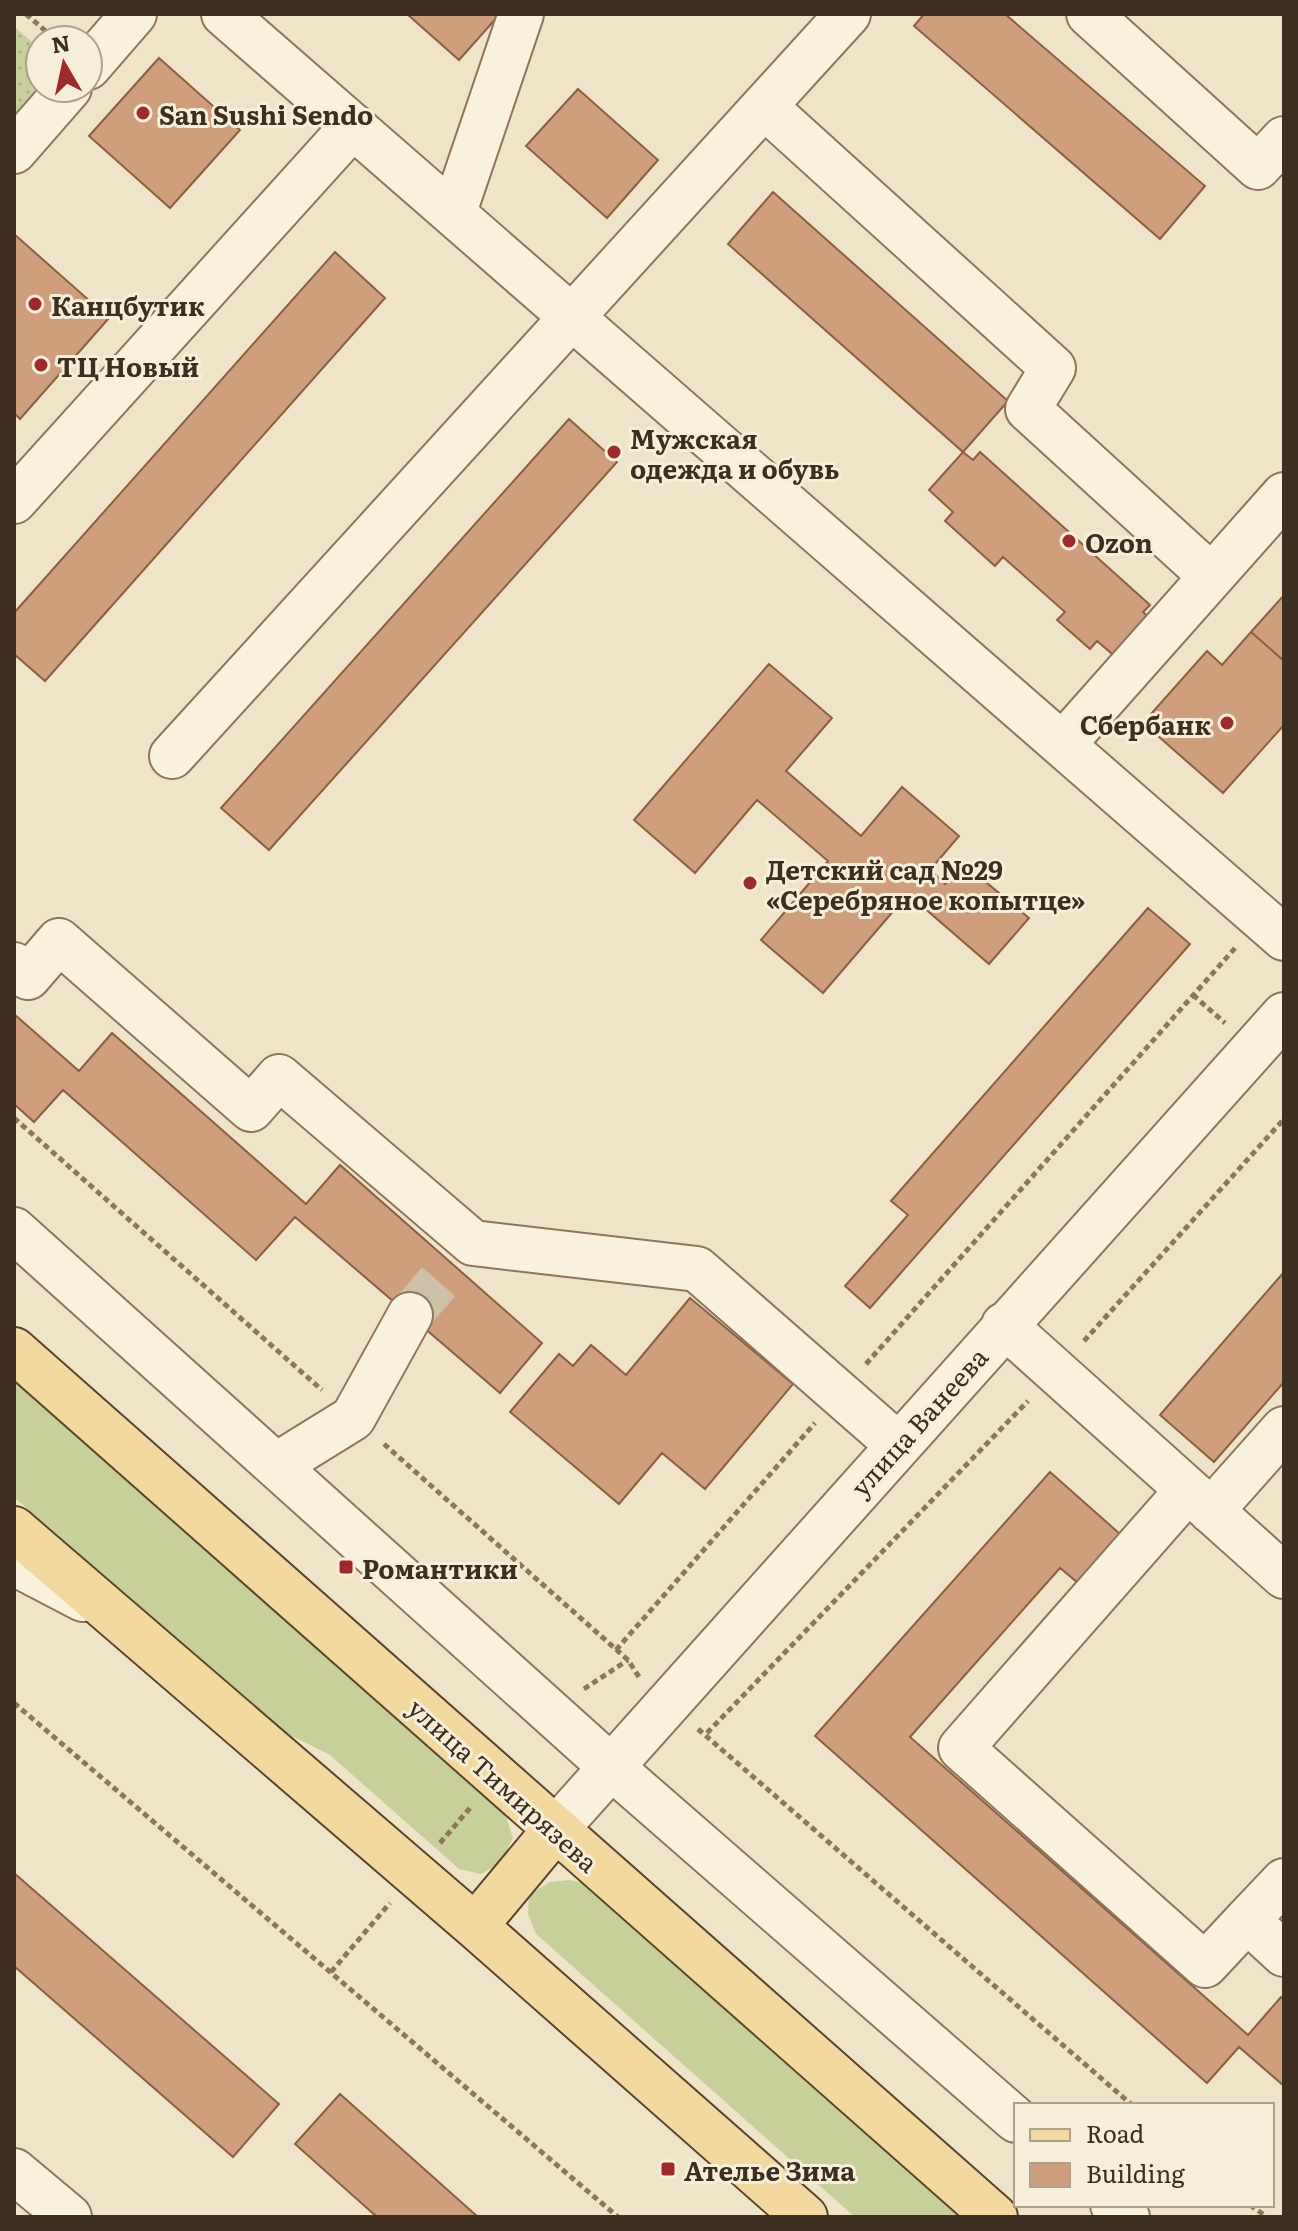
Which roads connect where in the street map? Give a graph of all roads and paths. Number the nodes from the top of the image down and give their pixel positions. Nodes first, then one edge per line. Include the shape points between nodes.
1 (134, 14) edge
2 (224, 14) edge
3 (521, 14) edge
4 (848, 14) edge
5 (1089, 14) edge
6 (104, 49) edge
7 (55, 104) edge
8 (764, 106) junction
9 (353, 126) junction
10 (1284, 139) edge
11 (14, 151) edge
12 (454, 212) junction
13 (572, 318) junction
14 (1284, 495) edge
15 (14, 501) edge
16 (1211, 576) junction
17 (1063, 744) junction
18 (172, 756) dead end
19 (1273, 928) edge
20 (14, 965) edge
21 (1284, 1015) edge
22 (14, 1118) edge
23 (1284, 1119) edge
24 (14, 1230) edge
25 (410, 1315) tunnel mouth
26 (1004, 1325) junction
27 (14, 1350) edge
28 (1056, 1372) junction
29 (840, 1394) junction
30 (353, 1418) junction
31 (1284, 1429) edge
32 (897, 1444) junction
33 (277, 1465) junction
34 (1199, 1501) junction
35 (14, 1529) edge
36 (14, 1563) edge
37 (1284, 1576) edge
38 (121, 1619) junction
39 (616, 1650) junction
40 (14, 1703) edge
41 (659, 1710) junction
42 (707, 1734) junction
43 (610, 1766) junction
44 (555, 1830) junction
45 (1284, 1881) edge
46 (1247, 1920) junction
47 (475, 1926) junction
48 (1284, 1954) edge
49 (1130, 2103) edge
50 (1014, 2118) edge
51 (14, 2171) edge
52 (69, 2217) edge
53 (618, 2217) edge
54 (805, 2217) edge
55 (995, 2217) edge

1 - 6 street
2 - 9 street
3 - 12 street
4 - 8 street
5 - 10 street via 1258,167
7 - 11 street
8 - 13 street
8 - 16 street via 1053,368 1028,409
9 - 12 street
9 - 15 street
12 - 13 street
13 - 17 street
13 - 18 street
14 - 16 street
16 - 17 street
17 - 19 street
19 - 29 path
20 - 29 street via 28,977 59,941 251,1109 279,1077 463,1254 697,1269
21 - 26 street, улица Ванеева
22 - 30 path
23 - 28 path
24 - 33 street
25 - 30 street
26 - 28 street
26 - 32 street, улица Ванеева
27 - 44 main road, улица Тимирязева
28 - 34 street
28 - 42 path
29 - 32 street
29 - 39 path
30 - 33 street
30 - 39 path
31 - 34 street
32 - 41 street, улица Ванеева
33 - 43 street
34 - 37 street
34 - 46 street via 961,1748 1205,1965
35 - 38 main road
36 - 38 street
38 - 47 main road
39 - 41 path
40 - 53 path
41 - 42 path
41 - 43 street, улица Ванеева
42 - 49 path
43 - 44 street, улица Ванеева
43 - 50 street
44 - 47 main road
44 - 55 main road, улица Тимирязева
45 - 46 street
46 - 48 street
47 - 54 main road
51 - 52 street

